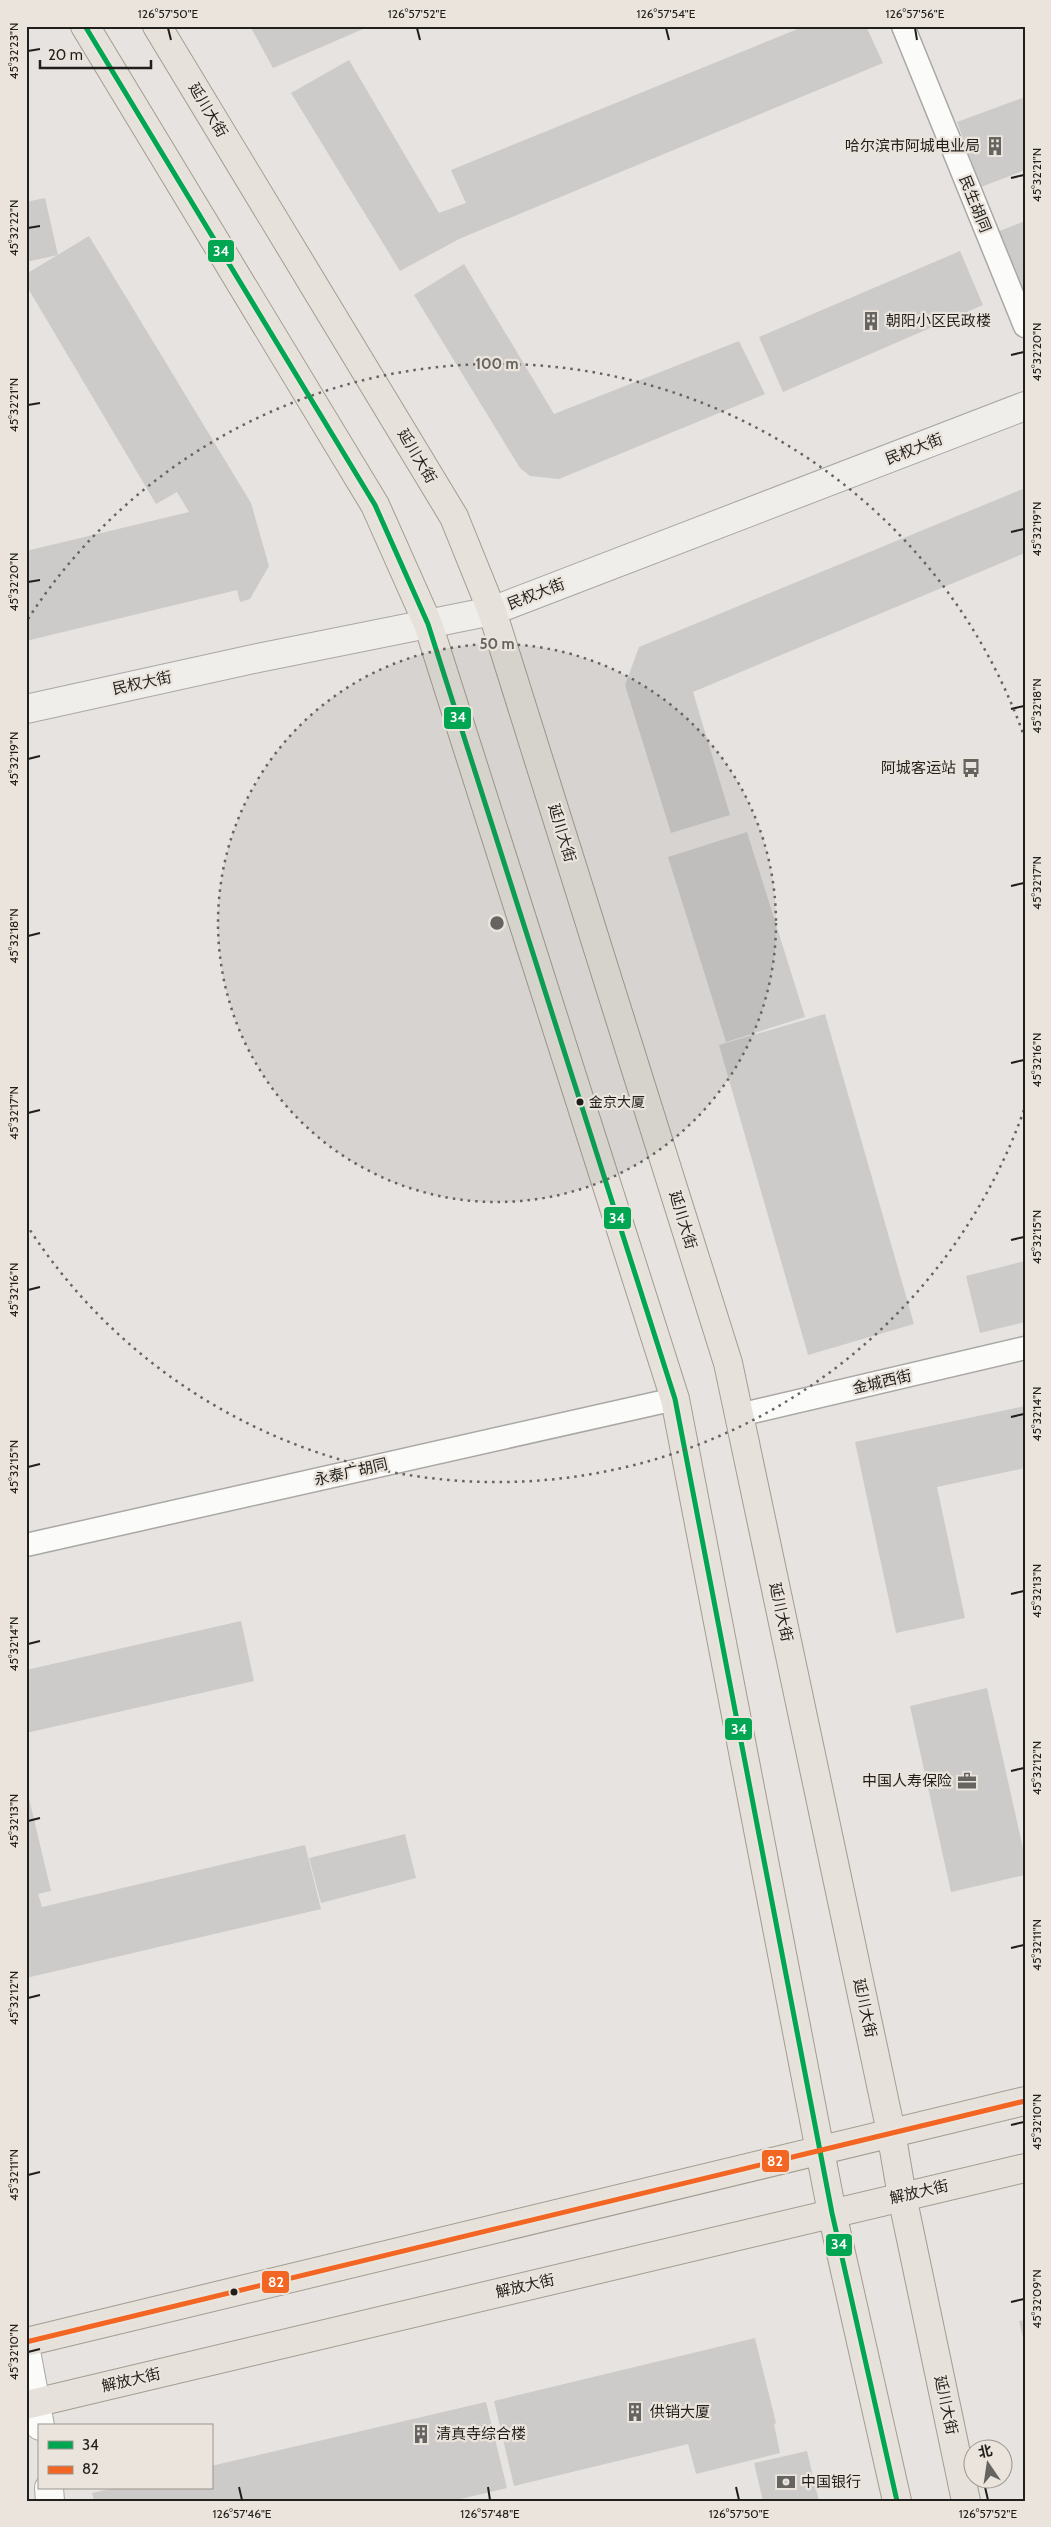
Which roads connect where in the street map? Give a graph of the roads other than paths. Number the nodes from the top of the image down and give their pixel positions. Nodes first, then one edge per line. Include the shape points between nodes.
1 (85, 26) edge
2 (157, 26) edge
3 (903, 26) edge
4 (1025, 326) edge
5 (1025, 406) edge
6 (492, 611) junction
7 (428, 624) junction
8 (26, 709) edge
9 (1025, 1348) edge
10 (675, 1399) junction
11 (739, 1415) junction
12 (26, 1545) edge
13 (1025, 2101) edge
14 (892, 2132) junction
15 (820, 2149) junction
16 (1025, 2168) edge
17 (902, 2196) junction
18 (832, 2213) junction
19 (26, 2342) edge
20 (26, 2351) edge
21 (35, 2411) edge
22 (897, 2501) edge
23 (966, 2501) edge

1 - 7 main road via 375,505
2 - 6 main road, 延川大街 via 454,518
3 - 4 lane, 民生胡同
5 - 6 street, 民权大街
6 - 7 street, 民权大街
6 - 11 main road, 延川大街 via 728,1363
7 - 8 street, 民权大街
7 - 10 main road
9 - 11 lane, 金城西街
10 - 12 lane, 永泰广胡同
10 - 15 main road
11 - 14 main road, 延川大街
13 - 14 main road
14 - 15 main road
14 - 17 main road, 延川大街
15 - 18 main road
15 - 19 main road
16 - 17 main road, 解放大街
17 - 18 main road, 解放大街
17 - 23 main road, 延川大街
18 - 21 main road, 解放大街
18 - 22 main road
20 - 21 street

